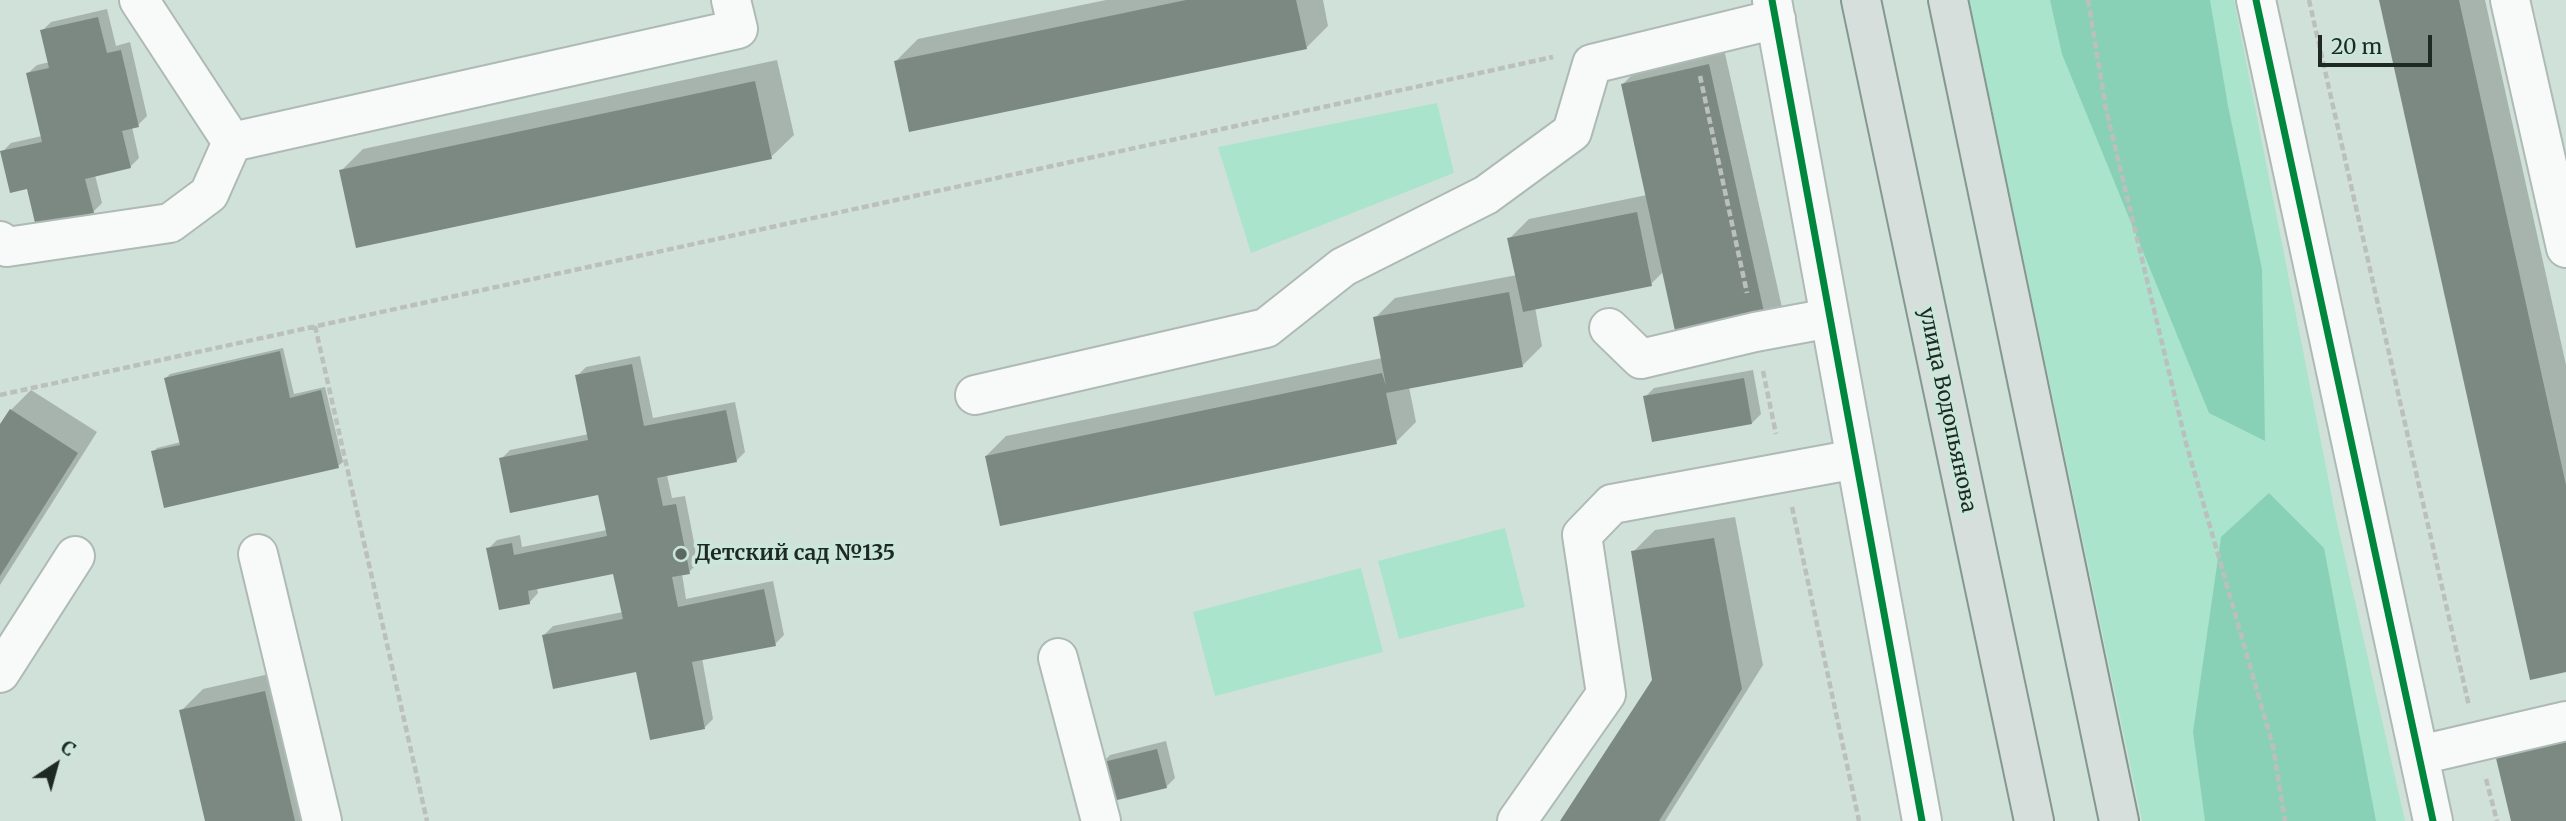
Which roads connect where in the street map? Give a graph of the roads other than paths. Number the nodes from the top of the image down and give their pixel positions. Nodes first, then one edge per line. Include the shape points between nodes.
1 (139, 0) edge
2 (732, 0) edge
3 (1861, 0) edge
4 (1948, 0) edge
5 (2256, 0) edge
6 (2510, 0) edge
7 (1774, 9) edge
8 (232, 142) junction
9 (0, 241) edge
10 (2566, 248) edge
11 (1830, 318) junction
12 (1609, 328) dead end
13 (975, 394) dead end
14 (1856, 459) junction
15 (258, 554) dead end
16 (75, 556) dead end
17 (1058, 659) dead end
18 (0, 673) edge
19 (2566, 721) edge
20 (2420, 755) junction
21 (322, 821) edge
22 (1101, 821) edge
23 (1517, 821) edge
24 (1922, 821) edge
25 (2034, 821) edge
26 (2119, 821) edge
27 (2433, 821) edge

1 - 8 street
2 - 8 street via 738,29
3 - 25 main road, улица Водопьянова
4 - 26 main road
5 - 20 street
6 - 10 street
7 - 11 street
7 - 13 street via 1692,39 1592,64 1572,132 1486,195 1343,267 1266,328
8 - 9 street via 209,194 170,223 7,247
11 - 12 street via 1641,359
11 - 14 street
14 - 23 street via 1612,504 1582,535 1606,694
14 - 24 street
15 - 21 street
16 - 18 street
17 - 22 street
19 - 20 street
20 - 27 street

